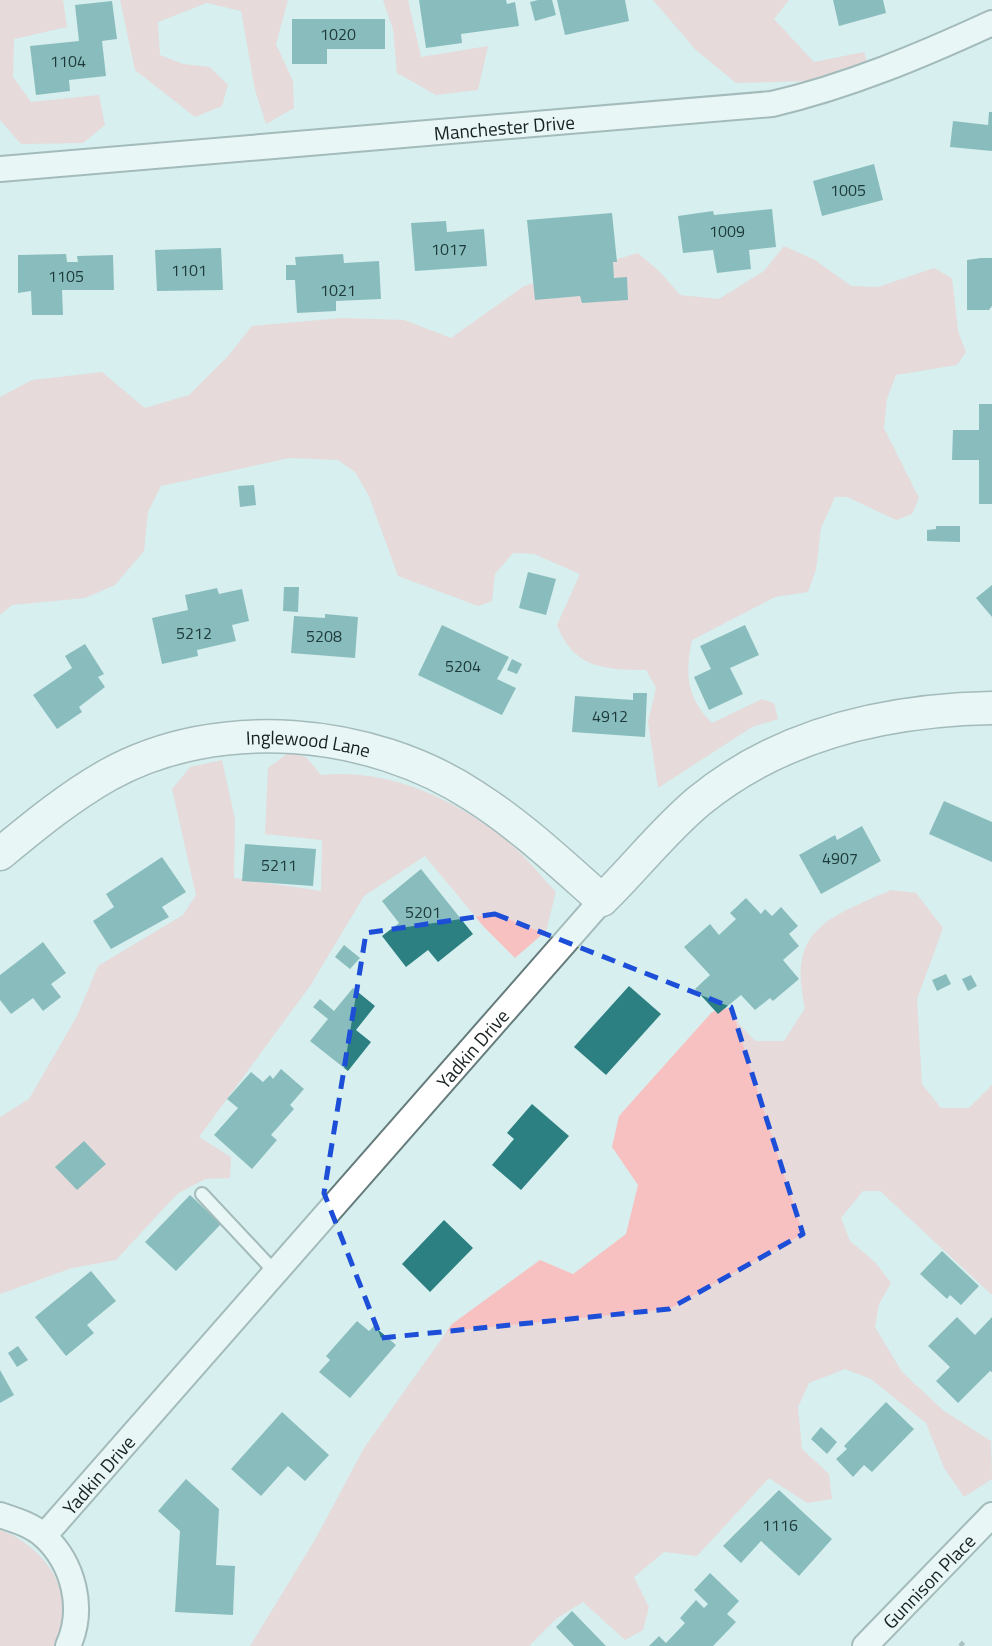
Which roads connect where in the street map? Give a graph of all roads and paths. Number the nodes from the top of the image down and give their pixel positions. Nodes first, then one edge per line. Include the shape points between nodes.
1 (992, 23) edge
2 (0, 169) edge
3 (992, 708) edge
4 (0, 853) edge
5 (602, 900) junction
6 (202, 1194) dead end
7 (275, 1272) junction
8 (0, 1515) edge
9 (992, 1516) edge
10 (44, 1536) junction
11 (967, 1639) dead end
12 (68, 1646) edge
13 (864, 1646) edge
14 (960, 1646) edge

1 - 2 street, Manchester Drive via 916,59 772,104
3 - 5 street, Yadkin Drive via 874,719 769,757 699,801
4 - 5 street, Inglewood Lane via 108,775 139,761 220,740 300,738 379,751 439,776 504,816
5 - 7 street, Yadkin Drive
6 - 7 lane
7 - 10 street, Yadkin Drive
8 - 10 street
9 - 13 street, Gunnison Place
10 - 12 street via 67,1567 76,1597 75,1631
11 - 14 path

